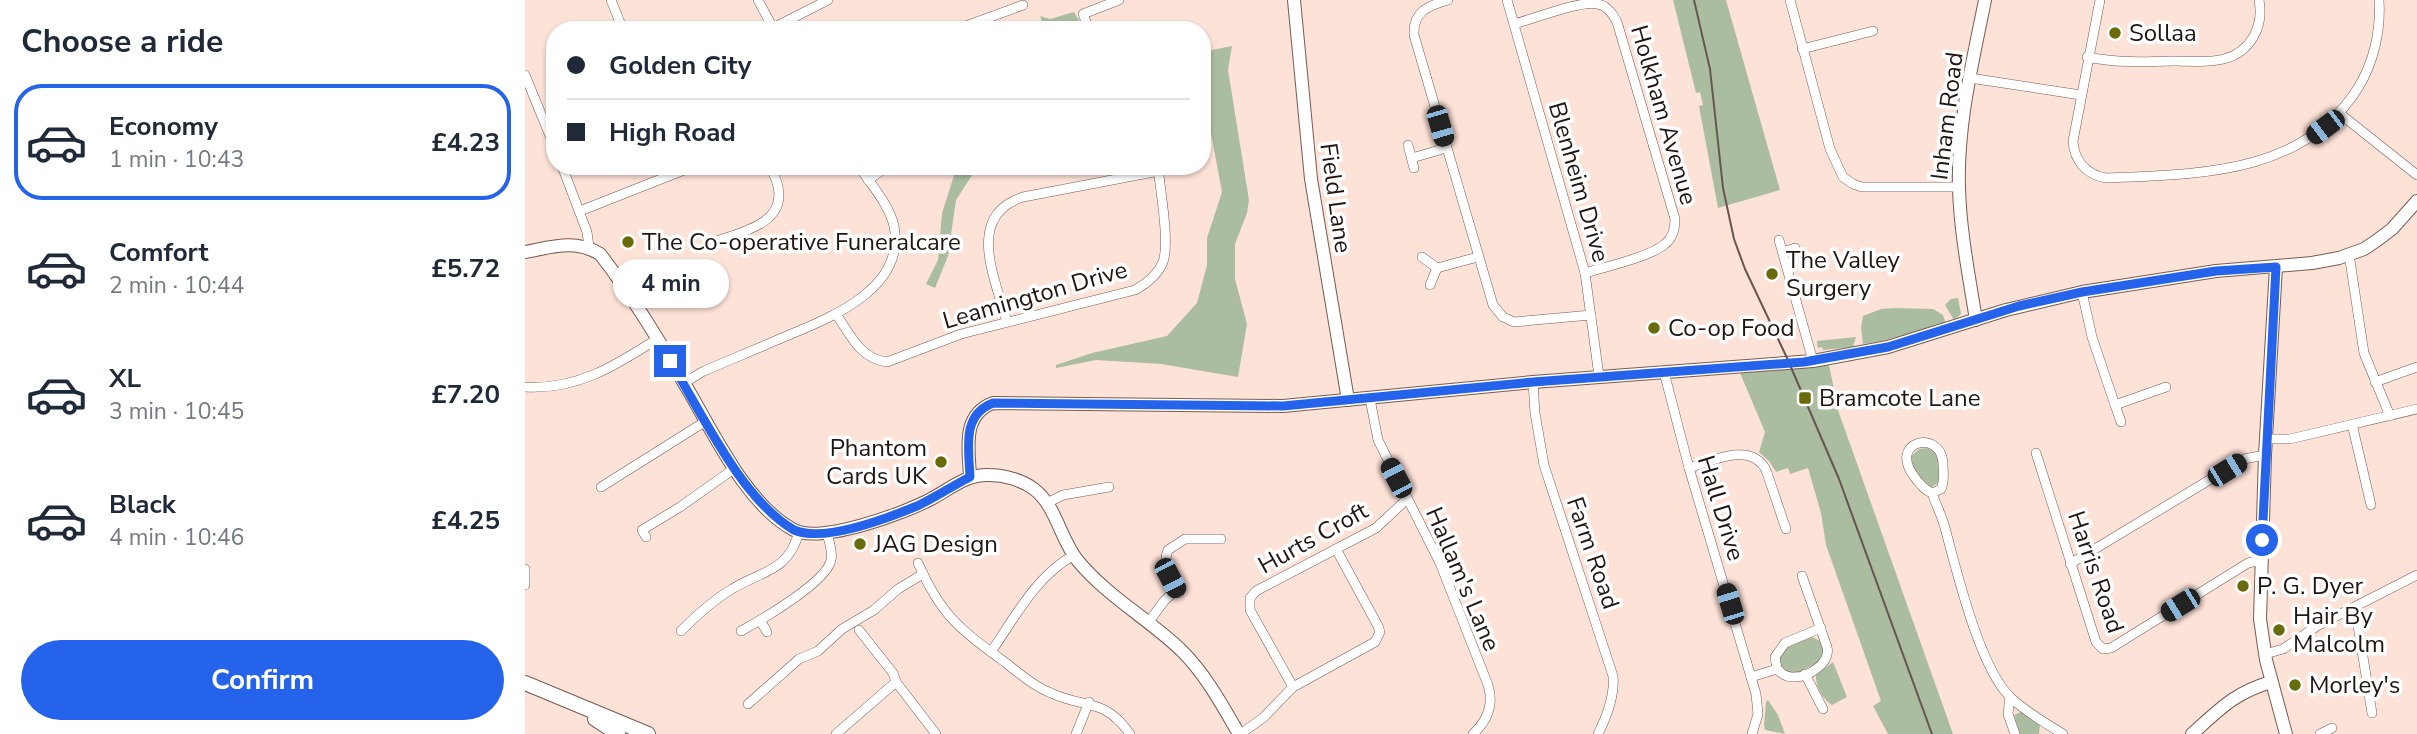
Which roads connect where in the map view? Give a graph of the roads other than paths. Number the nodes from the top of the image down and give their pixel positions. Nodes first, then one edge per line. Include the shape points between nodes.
1 (611, 0) edge
2 (758, 0) edge
3 (828, 0) edge
4 (1119, 0) edge
5 (1294, 0) edge
6 (1448, 0) edge
7 (1507, 0) edge
8 (1790, 0) edge
9 (1985, 0) edge
10 (2100, 0) edge
11 (2259, 0) edge
12 (2379, 0) edge
13 (1606, 3) edge
14 (1023, 5) dead end
15 (619, 21) edge
16 (769, 21) edge
17 (788, 21) edge
18 (988, 21) edge
19 (1086, 21) edge
20 (1514, 24) junction
21 (1873, 31) dead end
22 (1802, 49) junction
23 (2088, 57) junction
24 (525, 75) edge
25 (1970, 78) junction
26 (2081, 95) junction
27 (2339, 113) junction
28 (546, 126) edge
29 (1408, 145) dead end
30 (1447, 148) junction
31 (2417, 174) edge
32 (566, 175) edge
33 (671, 175) edge
34 (773, 175) edge
35 (865, 175) edge
36 (875, 175) edge
37 (1130, 175) edge
38 (1159, 175) edge
39 (868, 180) junction
40 (1959, 187) junction
41 (2417, 201) edge
42 (580, 211) junction
43 (1779, 240) dead end
44 (717, 241) dead end
45 (589, 247) junction
46 (1795, 248) dead end
47 (525, 252) edge
48 (1783, 253) junction
49 (2349, 254) junction
50 (1422, 257) dead end
51 (1478, 257) junction
52 (2276, 267) junction
53 (1437, 268) junction
54 (1585, 273) junction
55 (1430, 285) dead end
56 (2082, 292) junction
57 (836, 314) junction
58 (1591, 315) junction
59 (1976, 320) junction
60 (1007, 322) junction
61 (657, 340) junction
62 (1813, 361) junction
63 (2417, 367) edge
64 (1664, 372) junction
65 (1599, 376) junction
66 (1533, 382) junction
67 (2375, 382) junction
68 (684, 383) junction
69 (525, 387) edge
70 (2166, 387) dead end
71 (2155, 391) junction
72 (1370, 399) junction
73 (1348, 400) junction
74 (2159, 402) dead end
75 (2115, 405) junction
76 (2417, 409) edge
77 (2390, 416) junction
78 (706, 422) junction
79 (2121, 422) dead end
80 (2352, 424) junction
81 (2266, 439) junction
82 (2036, 453) dead end
83 (2265, 455) junction
84 (735, 468) junction
85 (1689, 468) junction
86 (970, 477) junction
87 (601, 487) dead end
88 (1109, 487) dead end
89 (1932, 493) junction
90 (1407, 499) junction
91 (1047, 503) junction
92 (2371, 505) dead end
93 (1212, 527) dead end
94 (1786, 529) dead end
95 (799, 532) junction
96 (827, 533) junction
97 (646, 537) dead end
98 (1336, 549) junction
99 (1074, 555) junction
100 (2262, 560) junction
101 (918, 563) dead end
102 (2070, 564) junction
103 (525, 569) edge
104 (923, 574) junction
105 (2417, 575) edge
106 (1802, 576) dead end
107 (525, 585) edge
108 (2355, 607) junction
109 (683, 613) dead end
110 (760, 620) junction
111 (690, 622) junction
112 (1148, 623) junction
113 (1821, 628) junction
114 (859, 629) dead end
115 (681, 631) dead end
116 (741, 632) dead end
117 (767, 632) dead end
118 (833, 638) junction
119 (841, 646) dead end
120 (991, 652) junction
121 (2265, 654) junction
122 (1777, 669) junction
123 (1805, 674) junction
124 (1751, 677) junction
125 (896, 682) junction
126 (2271, 682) junction
127 (525, 683) edge
128 (1293, 687) junction
129 (2010, 697) junction
130 (567, 701) junction
131 (1089, 702) junction
132 (748, 704) dead end
133 (1823, 709) dead end
134 (2372, 713) dead end
135 (2317, 724) dead end
136 (2332, 728) dead end
137 (2050, 731) edge
138 (618, 734) edge
139 (648, 734) edge
140 (836, 734) edge
141 (936, 734) edge
142 (1076, 734) edge
143 (1130, 734) edge
144 (1239, 734) edge
145 (1473, 734) edge
146 (1598, 734) edge
147 (1752, 734) edge
148 (2015, 734) edge
149 (2063, 734) edge
150 (2192, 734) edge
151 (2286, 734) edge
152 (2320, 734) edge

1 - 15 street
2 - 16 street
3 - 17 street
4 - 19 street via 1083,14
5 - 73 street, Field Lane via 1311,179
6 - 30 street via 1422,11 1413,29
7 - 20 street, Blenheim Drive
8 - 22 street
9 - 25 street, Inham Road
10 - 23 street
11 - 23 street via 2261,16 2255,37 2242,51 2225,59 2127,63
12 - 27 street via 2374,50 2360,84
13 - 20 street, Holkham Avenue via 1584,4
13 - 54 street, Holkham Avenue via 1617,22 1675,225 1662,246
14 - 18 street
20 - 54 street, Blenheim Drive
21 - 22 street
22 - 40 street via 1830,149 1843,177 1862,187
23 - 26 street
24 - 28 street
25 - 26 street
25 - 40 street, Inham Road
26 - 27 street via 2074,151 2091,174 2106,178 2195,172 2268,159 2311,138
27 - 31 street
29 - 30 street via 1413,163
30 - 51 street
32 - 42 street
33 - 42 street
34 - 44 street via 778,198 773,213 762,224
35 - 39 street
36 - 39 street
37 - 60 street via 1023,197 998,212 991,223 988,245
38 - 60 street, Leamington Drive via 1165,250 1161,266 1148,282 1135,290
39 - 57 street via 891,216 894,247 879,280
40 - 59 street, Inham Road
41 - 49 street via 2392,229
42 - 45 street
43 - 48 street
45 - 47 street via 564,245
45 - 61 street via 604,259
46 - 48 street
48 - 62 street
49 - 52 street
49 - 67 street via 2361,341
50 - 53 street
51 - 53 street
51 - 58 street via 1493,305 1509,321
52 - 56 street via 2216,271
52 - 81 street
53 - 55 street
54 - 58 street, Blenheim Drive
56 - 59 street
56 - 75 street
57 - 60 street, Leamington Drive via 863,353 887,362
57 - 68 street
58 - 65 street, Blenheim Drive
59 - 62 street via 1888,347
61 - 68 street
61 - 69 street via 579,381 558,387
62 - 64 street
63 - 67 street
64 - 65 street
64 - 85 street, Hall Drive
65 - 66 street
66 - 72 street
66 - 146 street, Farm Road via 1544,465 1613,676 1609,709
67 - 77 street
68 - 78 street
70 - 71 street
71 - 74 street
71 - 75 street
72 - 73 street
72 - 90 street, Hallam's Lane via 1378,440
73 - 86 street via 1249,408 993,403 974,416 969,429
75 - 79 street
76 - 77 street
77 - 80 street
78 - 84 street
78 - 87 street
80 - 81 street via 2290,439
80 - 92 street
81 - 83 street
82 - 102 street, Harris Road
83 - 100 street
83 - 102 street via 2244,459
84 - 95 street via 771,512
84 - 97 street via 642,530
85 - 94 street via 1736,454 1754,457 1766,470
85 - 124 street, Hall Drive
86 - 91 street via 1010,478 1030,487
86 - 96 street via 917,506
88 - 91 street via 1063,495
89 - 89 street via 1924,489 1906,462 1908,451 1922,443 1933,444 1942,454 1944,483
89 - 129 street via 1981,643 1997,681
90 - 98 street, Hurts Croft via 1376,528
90 - 145 street, Hallam's Lane via 1440,563 1491,694 1487,718
91 - 99 street
93 - 112 street via 1216,539 1185,539 1168,550 1167,570 1178,592 1164,601
95 - 96 street
95 - 111 street via 782,564 730,590
96 - 110 street via 832,559 825,573
98 - 128 street via 1378,626 1378,637
98 - 128 street, Hurts Croft via 1250,598 1250,610
99 - 112 street
99 - 120 street via 1043,578
100 - 102 street, Harris Road via 2248,563 2107,649 2096,642
100 - 121 street via 2260,620
101 - 104 street
103 - 107 street
104 - 118 street
104 - 120 street via 949,618
105 - 108 street
106 - 113 street
108 - 121 street via 2283,649
108 - 134 street
109 - 111 street
110 - 116 street
110 - 117 street
111 - 115 street
112 - 144 street via 1202,673
113 - 122 street via 1781,647 1775,657
113 - 123 street via 1828,657
114 - 125 street
118 - 119 street
118 - 132 street via 799,659
120 - 131 street via 1040,688
121 - 126 street
122 - 123 street via 1790,677
122 - 124 street
123 - 133 street
124 - 147 street, Hall Drive via 1758,708
125 - 140 street
125 - 141 street
126 - 150 street via 2231,700
126 - 151 street
127 - 130 main road
128 - 144 street via 1263,718
129 - 137 street
129 - 148 street via 2008,714
130 - 138 main road
130 - 139 main road
131 - 142 street
131 - 143 street via 1111,713
135 - 152 street
136 - 152 street
137 - 149 street

